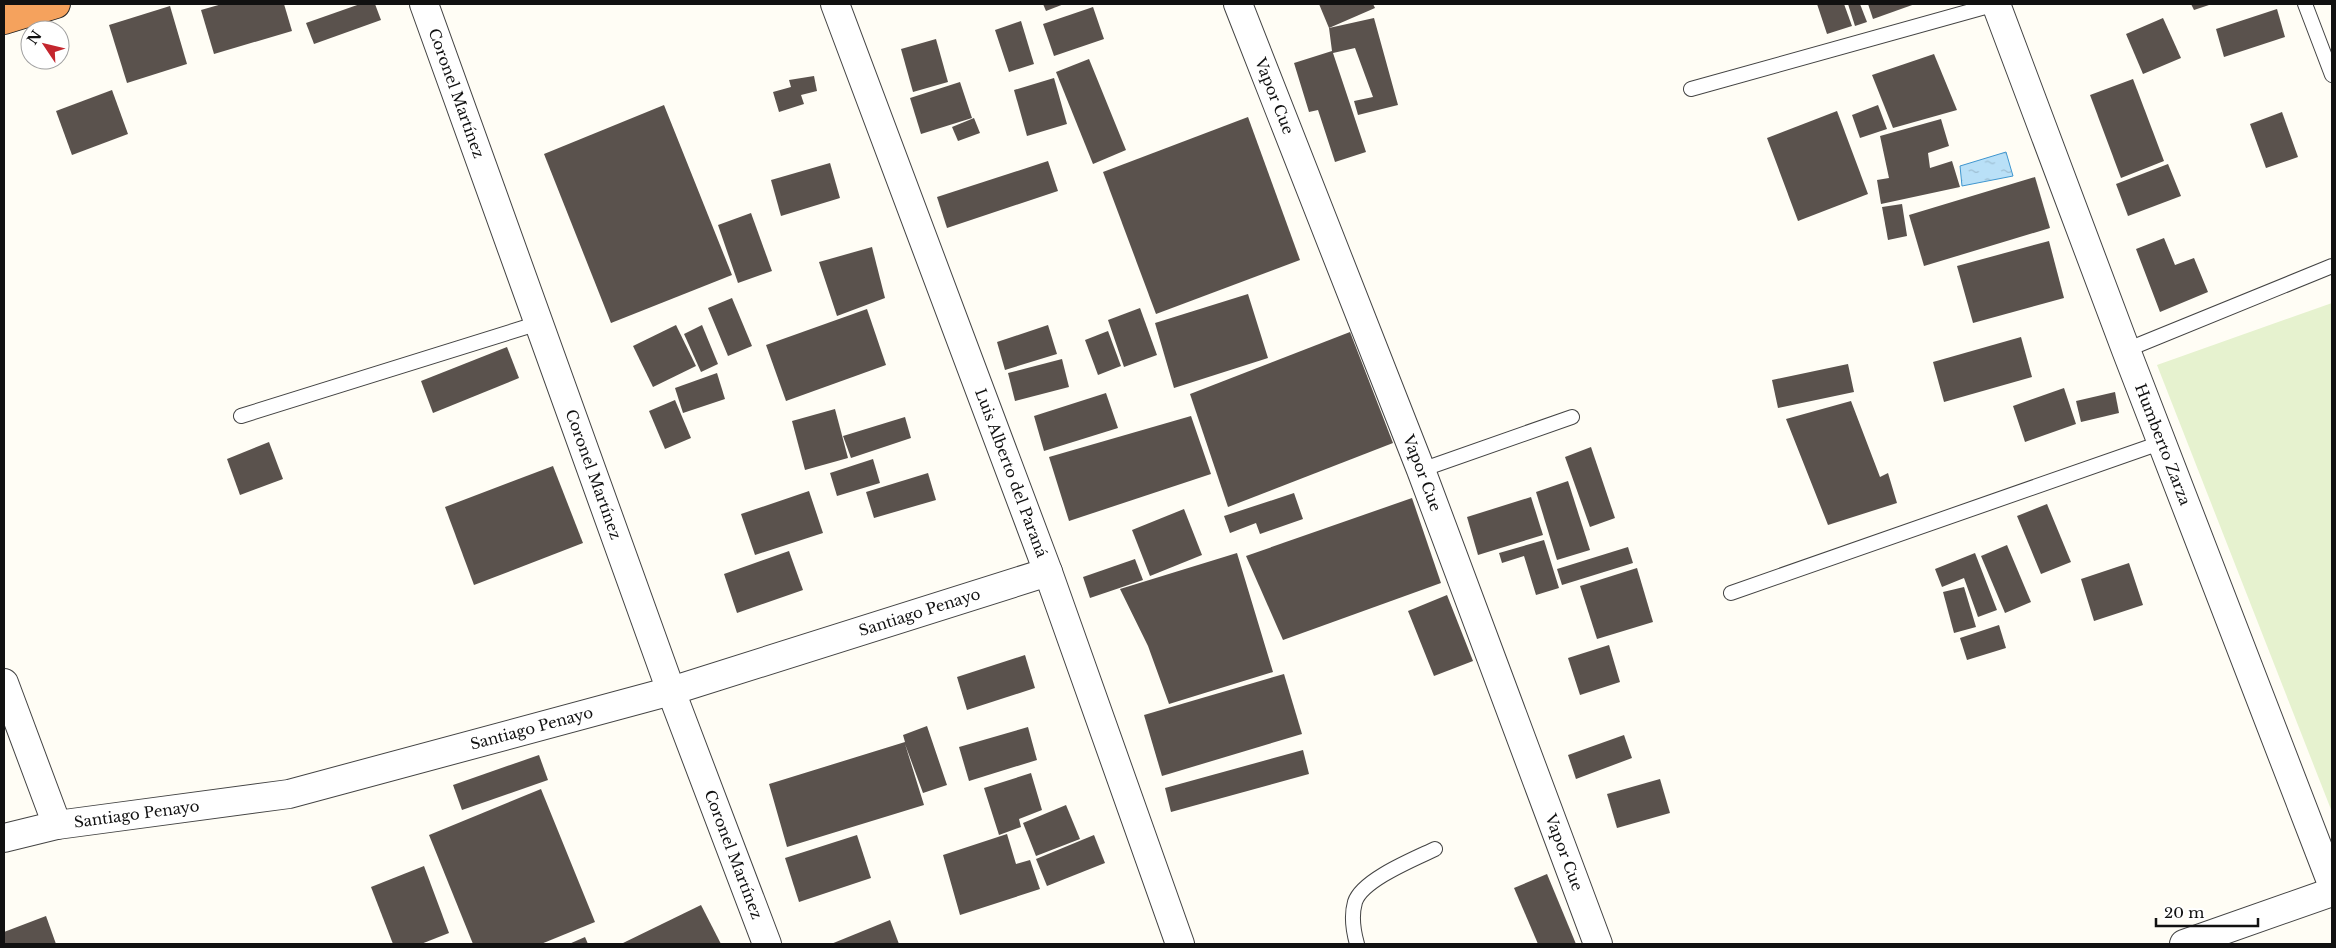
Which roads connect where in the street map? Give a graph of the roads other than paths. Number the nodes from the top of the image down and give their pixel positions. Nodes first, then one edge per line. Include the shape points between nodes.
1 (56, 4) edge
2 (424, 4) edge
3 (835, 4) edge
4 (1238, 4) edge
5 (1996, 4) edge
6 (2305, 4) edge
7 (4, 20) edge
8 (2332, 75) edge
9 (1691, 89) dead end
10 (2332, 266) edge
11 (539, 323) junction
12 (2126, 350) junction
13 (241, 416) dead end
14 (1572, 418) dead end
15 (2163, 442) junction
16 (1421, 470) junction
17 (1048, 572) junction
18 (1731, 594) dead end
19 (4, 683) edge
20 (671, 691) junction
21 (57, 825) junction
22 (4, 838) edge
23 (1435, 849) dead end
24 (2332, 884) edge
25 (2332, 892) edge
26 (767, 944) edge
27 (1180, 944) edge
28 (1356, 944) edge
29 (1598, 944) edge
30 (2184, 944) edge

1 - 7 highway
2 - 11 street, Coronel Martínez
3 - 17 street, Luis Alberto del Paraná
4 - 16 street, Vapor Cue
5 - 9 lane
5 - 12 street, Humberto Zarza
6 - 8 lane
10 - 12 lane
11 - 13 lane
11 - 20 street, Coronel Martínez
12 - 15 street, Humberto Zarza
14 - 16 lane
15 - 18 lane
15 - 24 street, Humberto Zarza
16 - 29 street, Vapor Cue
17 - 20 street, Santiago Penayo
17 - 27 street, Luis Alberto del Paraná
19 - 21 street
20 - 21 street, Santiago Penayo via 289,794
20 - 26 street, Coronel Martínez
21 - 22 street, Santiago Penayo
23 - 28 lane via 1373,881 1356,900 1352,919
25 - 30 street

